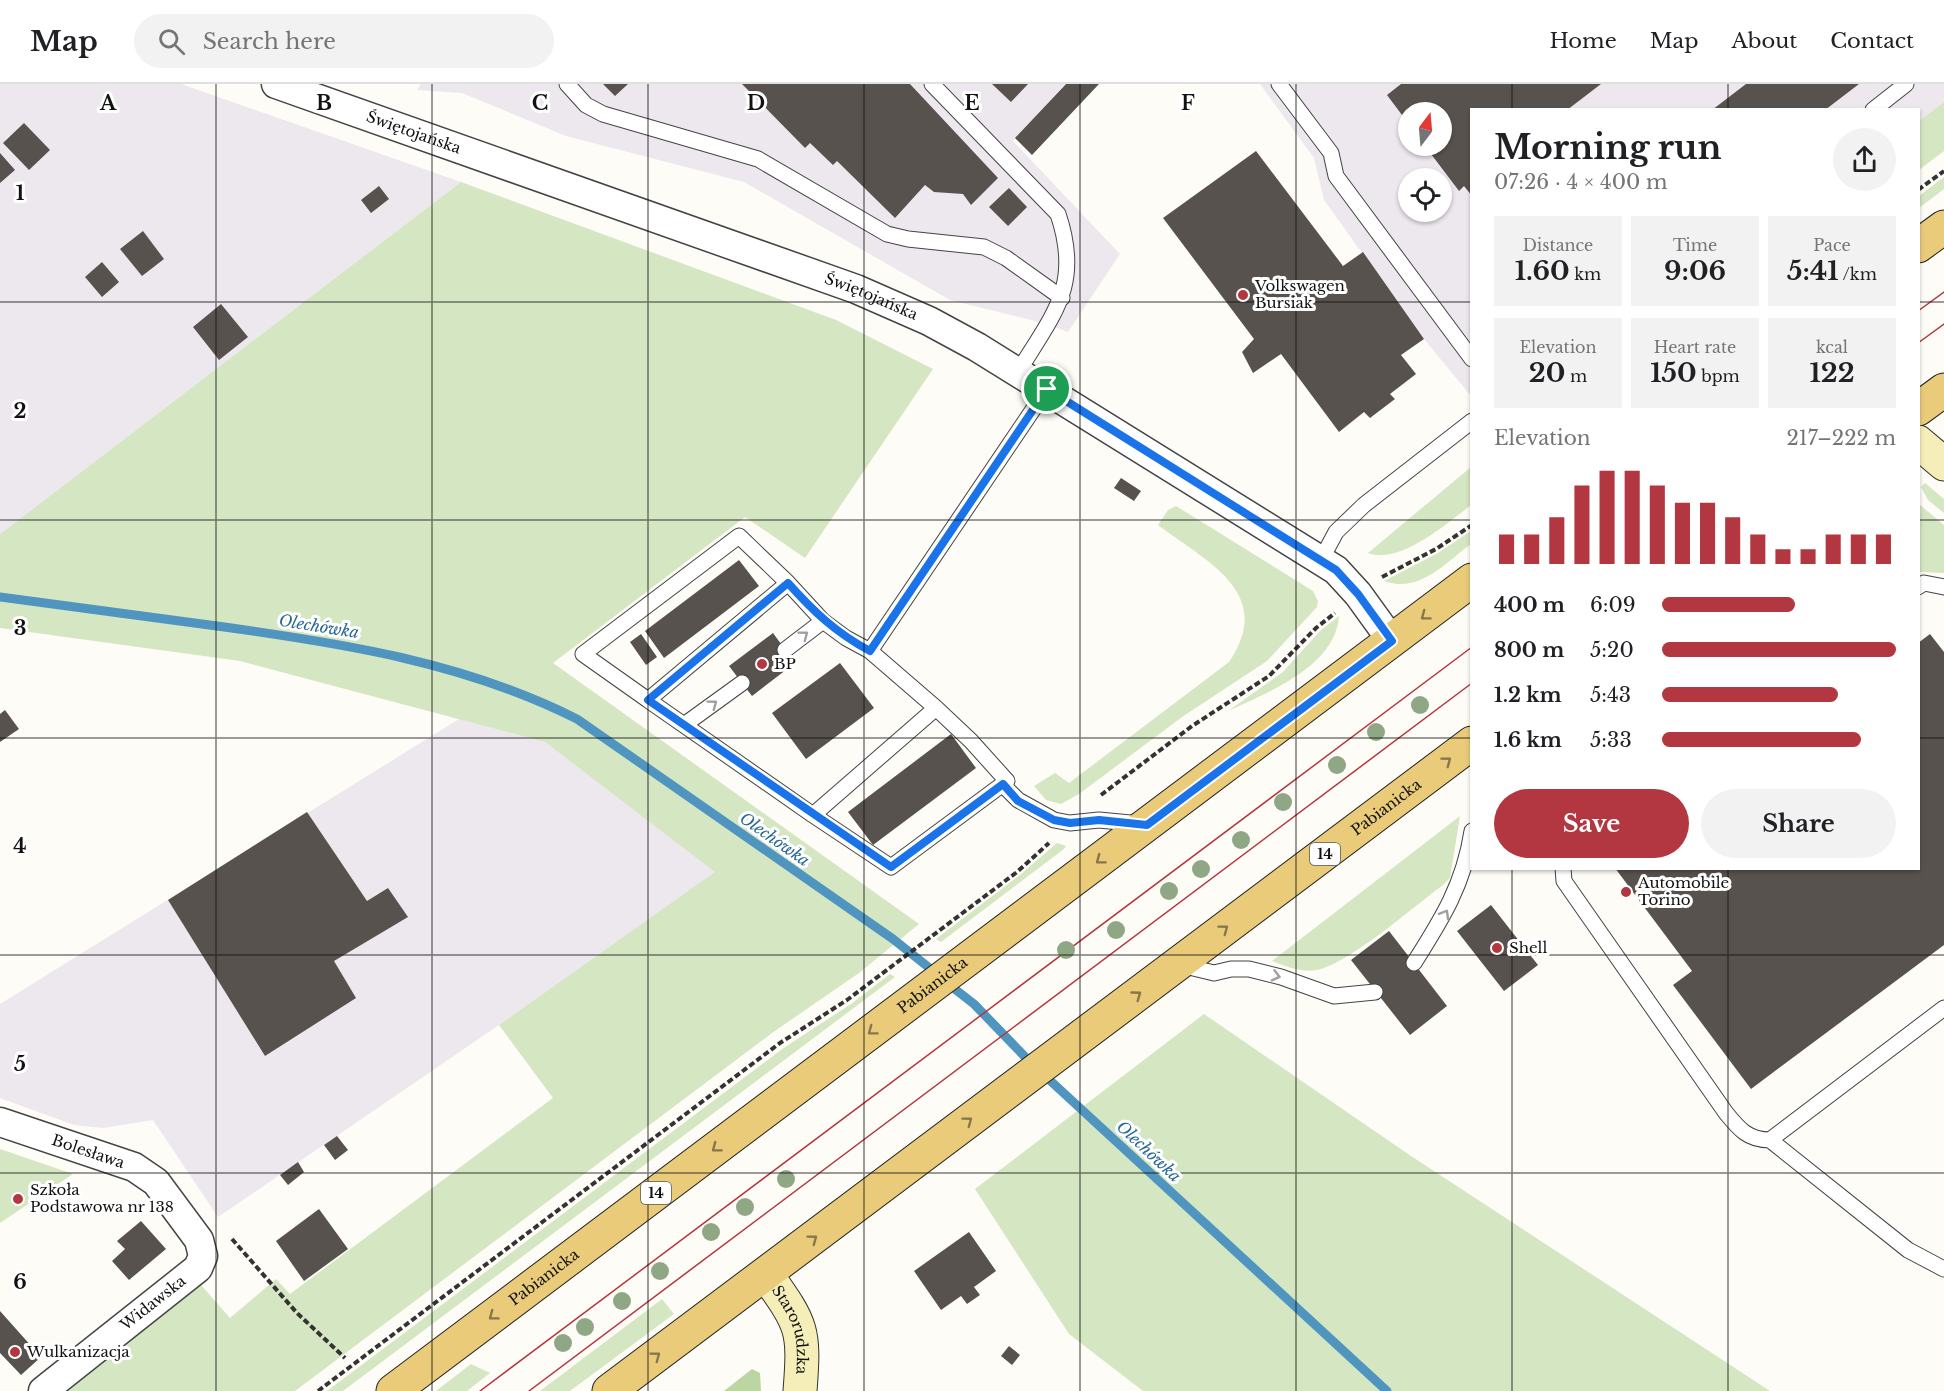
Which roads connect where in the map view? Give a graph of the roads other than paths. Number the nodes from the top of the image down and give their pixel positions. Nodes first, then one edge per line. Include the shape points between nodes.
1 (276, 84) edge
2 (567, 84) edge
3 (932, 84) edge
4 (1279, 84) edge
5 (1906, 84) edge
6 (1876, 108) edge
7 (1944, 227) edge
8 (1920, 245) edge
9 (1062, 298) junction
10 (1470, 356) edge
11 (1018, 372) junction
12 (1047, 389) junction
13 (1944, 390) edge
14 (1920, 408) edge
15 (1470, 423) edge
16 (1920, 444) edge
17 (1944, 464) edge
18 (1321, 560) junction
19 (1470, 582) edge
20 (788, 583) junction
21 (1920, 586) edge
22 (1944, 587) edge
23 (823, 621) junction
24 (1392, 641) junction
25 (785, 650) dead end
26 (870, 651) junction
27 (742, 682) dead end
28 (648, 700) junction
29 (936, 708) junction
30 (684, 725) junction
31 (1470, 745) edge
32 (1003, 784) junction
33 (813, 815) junction
34 (1147, 825) junction
35 (1470, 843) edge
36 (1563, 870) edge
37 (1414, 963) dead end
38 (1178, 964) junction
39 (1376, 992) dead end
40 (1944, 1008) edge
41 (0, 1122) edge
42 (1770, 1140) junction
43 (203, 1256) joint
44 (1944, 1269) edge
45 (766, 1274) junction
46 (42, 1391) edge
47 (393, 1391) edge
48 (609, 1391) edge
49 (800, 1391) edge

1 - 11 street, Świętojańska via 856,289 929,321
2 - 9 lane via 586,105 603,114 758,159 887,234 984,247
3 - 9 lane via 1058,214 1066,239 1068,274
4 - 10 lane via 1331,153 1336,176
5 - 6 lane
7 - 8 main road
9 - 11 lane
11 - 12 street, Świętojańska
12 - 18 street, Świętojańska
12 - 26 lane
13 - 14 main road
15 - 18 lane via 1364,505 1336,532
16 - 17 street
18 - 24 street, Świętojańska via 1358,594
19 -> 24 main road, Pabianicka / 14
20 - 23 lane
20 - 28 lane
20 - 28 lane via 739,536 583,654
21 - 22 lane
25 -> 23 lane
23 - 26 lane
24 - 34 main road, Pabianicka / 14
26 - 29 lane
30 -> 27 lane
28 - 30 lane
29 - 32 lane via 1007,781
29 - 33 lane
30 - 33 lane
38 -> 31 main road, Pabianicka / 14
32 - 33 lane via 891,867
32 - 34 lane via 1018,801 1041,815 1070,823 1099,820
34 -> 47 main road, Pabianicka / 14
37 -> 35 lane via 1448,910
36 - 42 lane via 1564,881 1726,1113 1755,1140
38 -> 39 lane via 1214,973 1249,969 1334,996
45 -> 38 main road, Pabianicka / 14
40 - 42 lane
41 - 43 street, Bolesława via 134,1167 156,1182 199,1240
42 - 44 lane via 1908,1251
43 - 46 street, Widawska via 198,1268
48 -> 45 main road, Pabianicka / 14
45 - 49 street, Starorudzka via 800,1327

